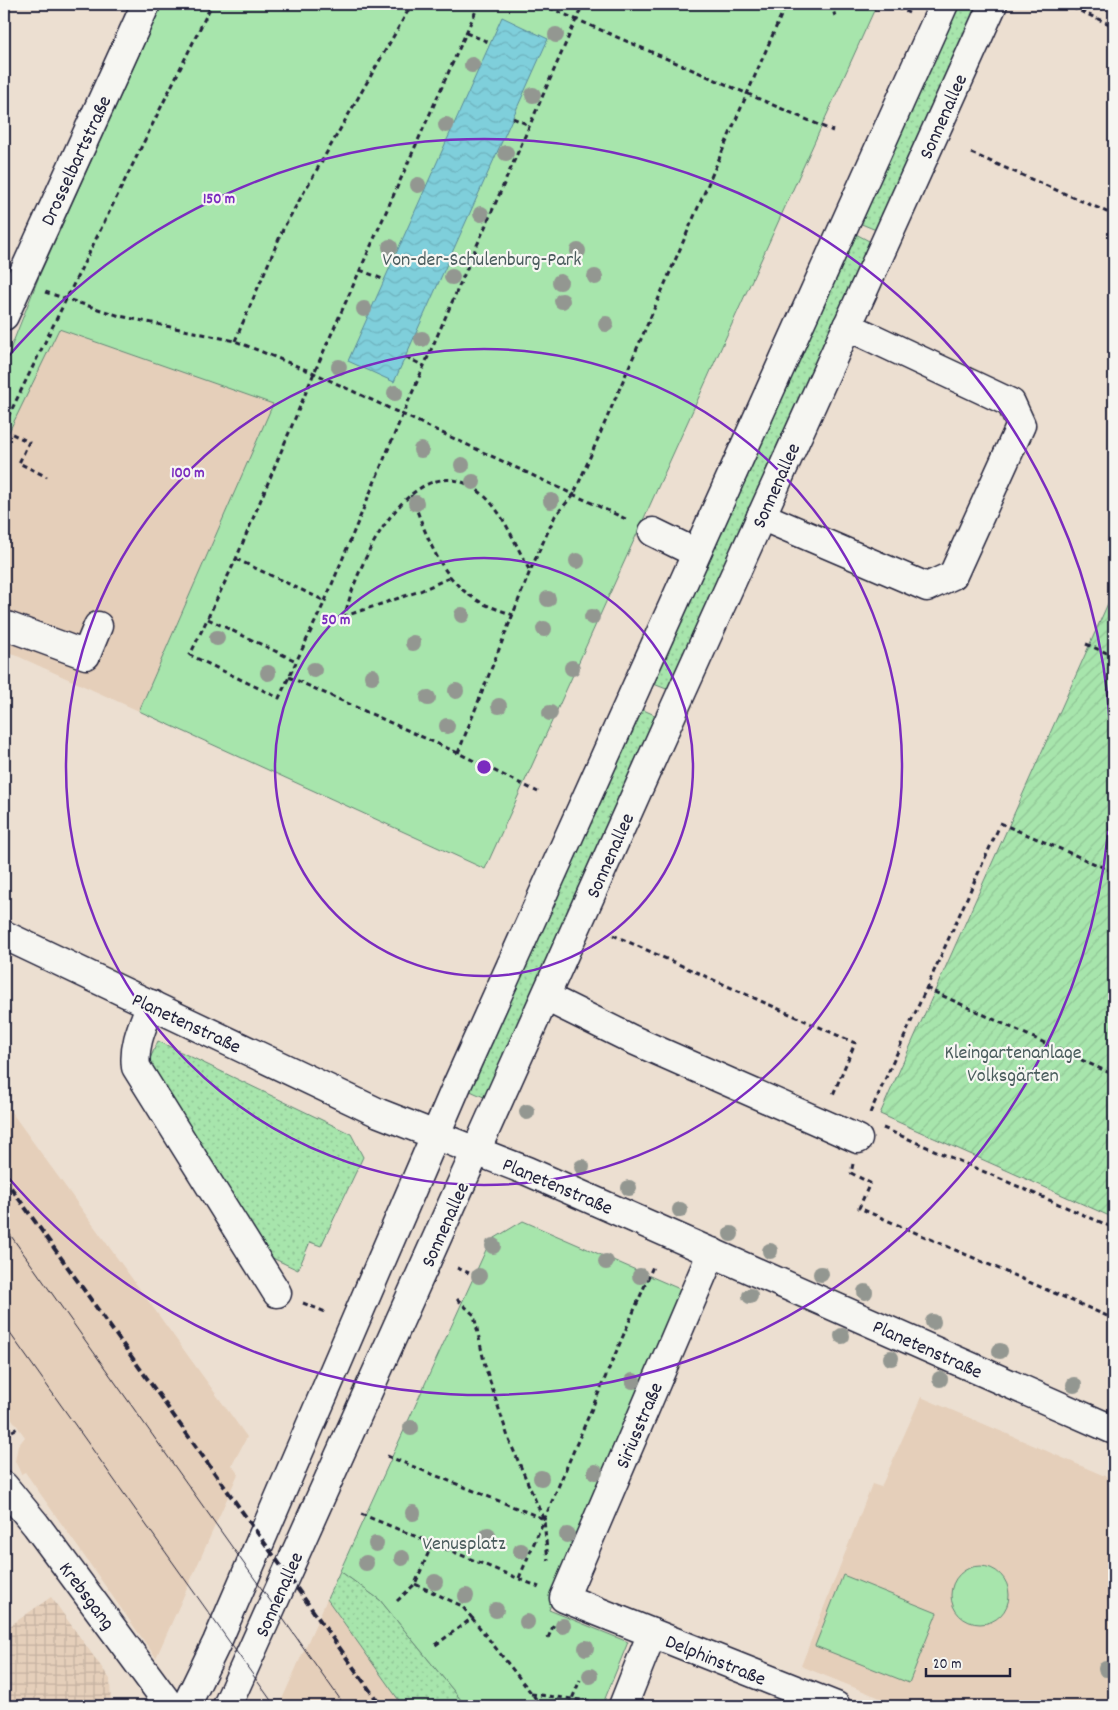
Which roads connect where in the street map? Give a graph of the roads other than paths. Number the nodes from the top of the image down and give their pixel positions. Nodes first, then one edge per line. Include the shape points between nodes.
1 (146, 4) edge
2 (944, 4) edge
3 (993, 4) edge
4 (9, 301) edge
5 (847, 326) junction
6 (761, 516) junction
7 (653, 532) road end
8 (696, 553) junction
9 (4, 625) edge
10 (98, 626) dead end
11 (4, 935) edge
12 (546, 997) junction
13 (151, 1004) junction
14 (867, 1128) road end
15 (436, 1136) junction
16 (477, 1151) junction
17 (712, 1252) junction
18 (277, 1293) dead end
19 (1114, 1430) edge
20 (4, 1486) edge
21 (564, 1598) joint
22 (652, 1634) junction
23 (613, 1705) edge
24 (170, 1706) edge
25 (186, 1706) edge
26 (227, 1706) edge
27 (836, 1706) edge

1 - 4 main road, Drosselbartstraße
2 - 8 main road, Sonnenallee
3 - 5 main road, Sonnenallee
5 - 6 main road, Sonnenallee
5 - 6 main road via 1011,404 1021,425 953,575 927,586
6 - 12 main road, Sonnenallee
7 - 8 main road
8 - 15 main road, Sonnenallee
9 - 10 main road via 86,655
11 - 13 main road, Planetenstraße
12 - 14 main road via 821,1123
12 - 16 main road, Sonnenallee
13 - 15 main road, Planetenstraße via 379,1113
13 - 18 main road via 134,1055 136,1067
15 - 16 main road, Planetenstraße
15 - 25 main road, Sonnenallee via 217,1642
16 - 17 main road, Planetenstraße
16 - 26 main road, Sonnenallee
17 - 19 main road, Planetenstraße
17 - 21 main road, Siriusstraße
20 - 24 main road, Krebsgang via 36,1524
21 - 22 main road, Delphinstraße
22 - 23 main road, Delphinstraße
22 - 27 main road, Delphinstraße

